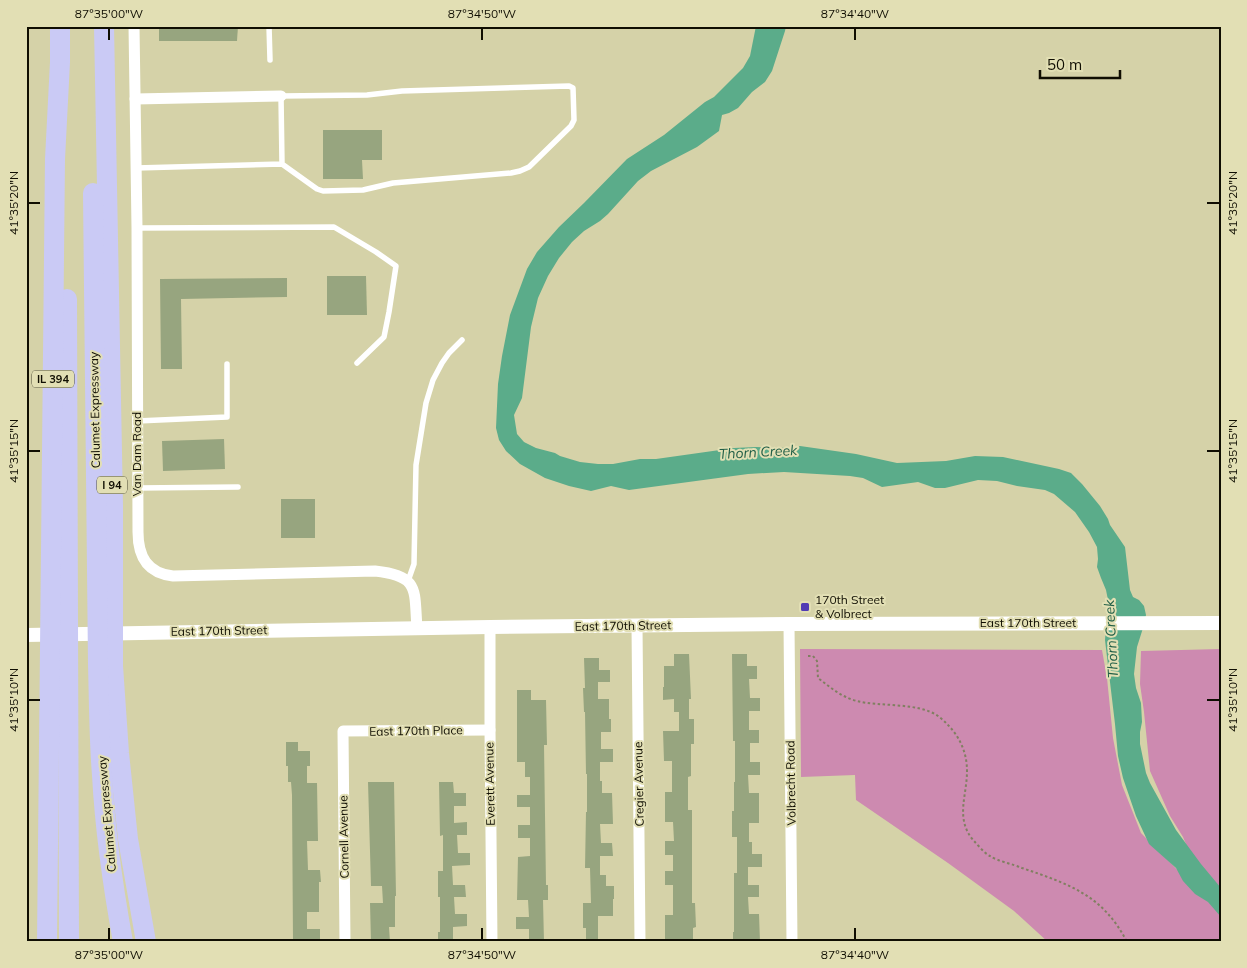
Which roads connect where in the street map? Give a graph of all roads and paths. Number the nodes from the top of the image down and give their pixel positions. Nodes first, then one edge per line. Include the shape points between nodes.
1 (60, 26) edge
2 (93, 26) edge
3 (104, 26) edge
4 (134, 26) edge
5 (268, 26) edge
6 (270, 60) dead end
7 (60, 62) junction
8 (281, 96) junction
9 (135, 100) junction
10 (282, 164) junction
11 (136, 168) junction
12 (137, 228) junction
13 (462, 340) dead end
14 (357, 363) dead end
15 (227, 364) dead end
16 (137, 421) junction
17 (238, 487) dead end
18 (137, 488) junction
19 (408, 581) junction
20 (1216, 623) edge
21 (789, 624) junction
22 (637, 626) junction
23 (490, 627) junction
24 (417, 628) junction
25 (26, 634) edge
26 (808, 656) dead end
27 (490, 730) junction
28 (343, 731) joint
29 (47, 942) edge
30 (69, 942) edge
31 (123, 942) edge
32 (146, 942) edge
33 (345, 942) edge
34 (492, 942) edge
35 (640, 942) edge
36 (792, 942) edge
37 (1127, 942) edge

1 - 7 highway
2 - 31 highway, Calumet Expressway via 99,723 106,829
3 - 32 highway, I 94 via 113,666 128,839
4 - 9 street, Van Dam Road
5 - 6 lane
7 - 29 highway, IL 394 via 55,159
7 - 30 highway via 67,160
8 - 9 street
8 - 10 lane
8 - 10 lane via 569,86 574,92 571,126 530,167 520,171 393,183 362,190 324,191
9 - 11 street, Van Dam Road
10 - 11 lane
11 - 12 street, Van Dam Road
12 - 14 lane via 334,227 376,252 396,266 389,312 384,337
12 - 16 street, Van Dam Road
13 - 19 lane via 449,353 432,380 426,403 416,465 414,564
15 - 16 lane via 227,417
16 - 18 street, Van Dam Road
17 - 18 lane
18 - 19 street, Van Dam Road via 139,550 150,566 166,575 375,571 390,572
19 - 24 street via 415,594
20 - 21 street, East 170th Street
21 - 22 street, East 170th Street
21 - 36 street, Volbrecht Road
22 - 23 street, East 170th Street
22 - 35 street, Cregier Avenue
23 - 24 street, East 170th Street
23 - 27 street, Everett Avenue
24 - 25 street, East 170th Street
26 - 37 path via 817,660 818,678 840,694 857,701 919,708 935,714 949,725 965,754 967,771 962,809 965,825 973,840 990,856 1067,884 1088,896 1106,912
27 - 28 street, East 170th Place
27 - 34 street, Everett Avenue
28 - 33 street, Cornell Avenue

